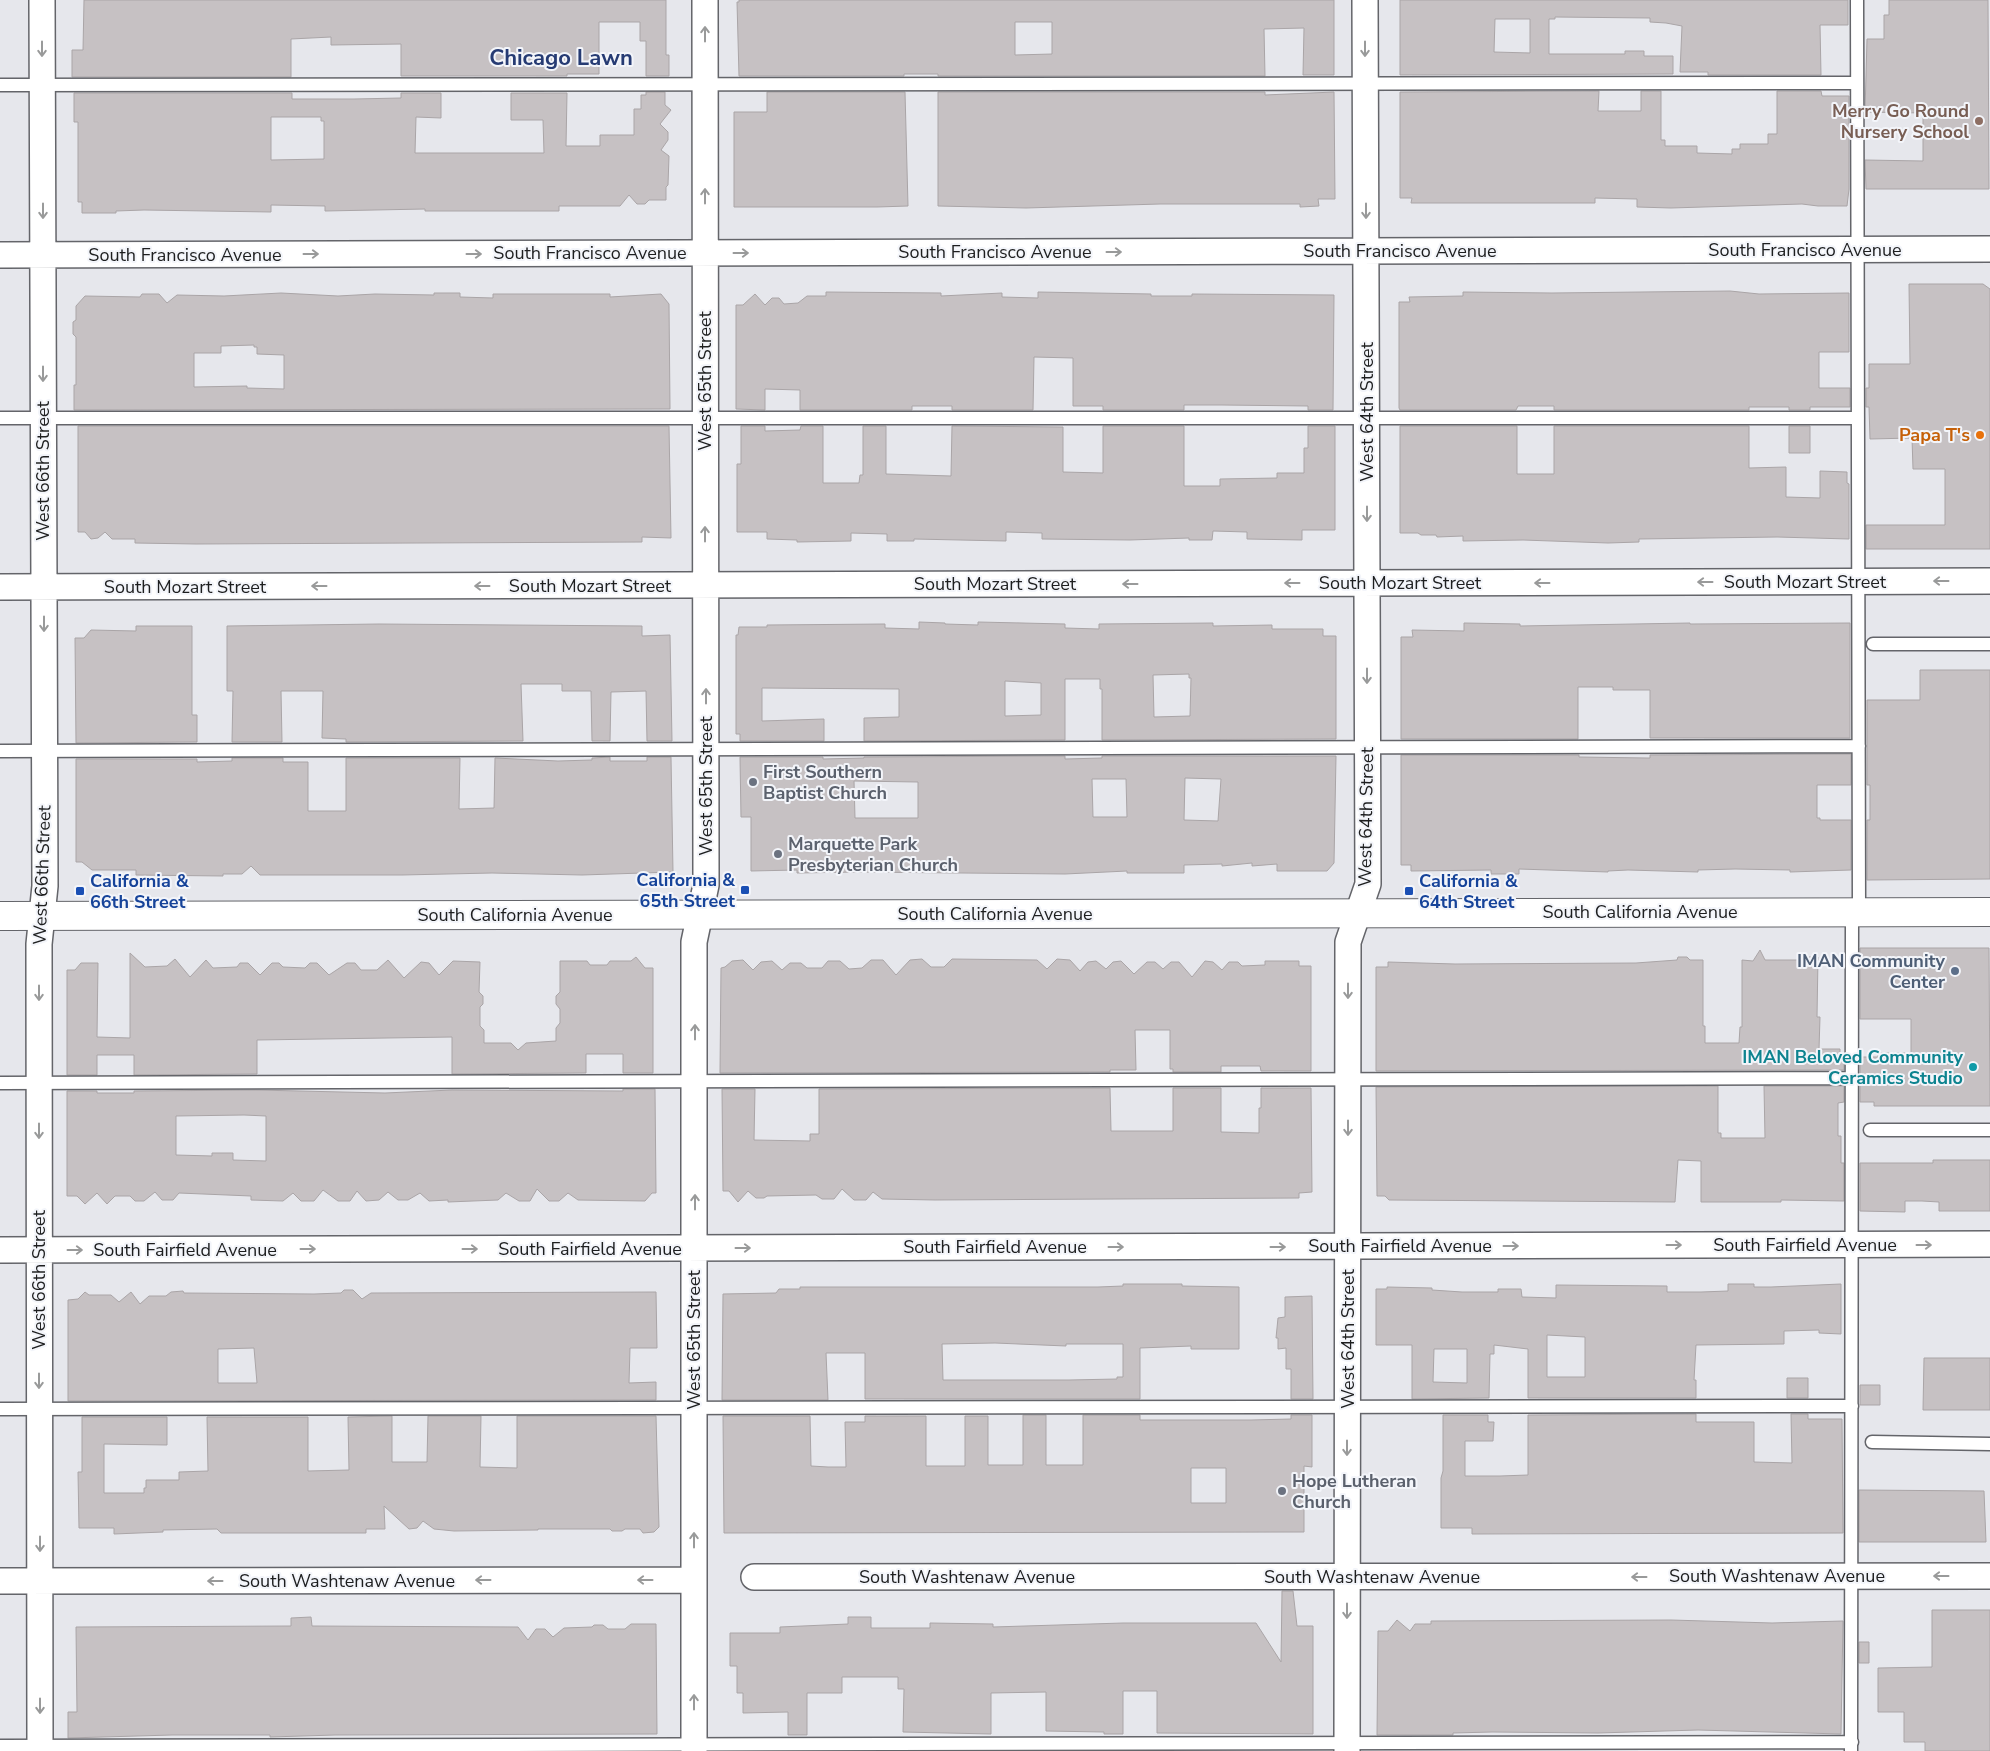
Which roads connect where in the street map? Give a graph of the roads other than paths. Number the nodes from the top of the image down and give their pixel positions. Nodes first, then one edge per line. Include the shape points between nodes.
1 (42, 0) edge
2 (705, 0) edge
3 (1365, 0) edge
4 (1857, 0) edge
5 (1366, 83) junction
6 (1857, 83) junction
7 (705, 84) junction
8 (0, 85) edge
9 (42, 85) junction
10 (1990, 249) edge
11 (1858, 250) junction
12 (1366, 251) junction
13 (705, 253) junction
14 (0, 255) edge
15 (43, 255) junction
16 (0, 418) edge
17 (43, 418) junction
18 (705, 418) junction
19 (1367, 418) junction
20 (1858, 418) junction
21 (1990, 581) edge
22 (1858, 582) junction
23 (1367, 583) junction
24 (706, 585) junction
25 (0, 587) edge
26 (44, 587) junction
27 (1873, 644) dead end
28 (1990, 644) edge
29 (1859, 746) junction
30 (1367, 747) junction
31 (706, 749) junction
32 (0, 751) edge
33 (44, 751) junction
34 (1856, 912) junction
35 (1990, 912) edge
36 (1357, 913) junction
37 (700, 914) junction
38 (42, 915) junction
39 (0, 916) edge
40 (1852, 1078) junction
41 (1348, 1080) junction
42 (695, 1081) junction
43 (0, 1083) edge
44 (39, 1083) junction
45 (1870, 1130) dead end
46 (1990, 1130) edge
47 (1990, 1244) edge
48 (1852, 1245) junction
49 (1347, 1246) junction
50 (695, 1248) junction
51 (0, 1250) edge
52 (39, 1250) junction
53 (1852, 1406) junction
54 (1348, 1407) junction
55 (694, 1408) junction
56 (0, 1409) edge
57 (40, 1409) junction
58 (1872, 1442) dead end
59 (1990, 1444) edge
60 (1852, 1576) junction
61 (1990, 1576) edge
62 (754, 1578) dead end
63 (1348, 1578) junction
64 (694, 1580) junction
65 (0, 1581) edge
66 (40, 1581) junction
67 (0, 1746) edge
68 (1852, 1746) edge
69 (1347, 1747) edge
70 (694, 1748) edge
71 (40, 1749) edge

1 -> 9 street, West 66th Street
7 -> 2 street, West 65th Street
3 -> 5 street, West 64th Street
4 - 6 lane
5 - 6 lane
5 - 7 lane
5 -> 12 street, West 64th Street
6 - 11 lane
7 - 9 lane
13 -> 7 street, West 65th Street
8 - 9 lane
9 -> 15 street, West 66th Street
10 - 11 street, South Francisco Avenue
11 - 12 street, South Francisco Avenue
11 - 20 lane
13 -> 12 street, South Francisco Avenue
12 - 19 street, West 64th Street
15 -> 13 street, South Francisco Avenue
13 - 18 street, West 65th Street
14 - 15 street, South Francisco Avenue
15 -> 17 street, West 66th Street
16 - 17 lane
17 - 18 lane
17 - 26 street, West 66th Street
18 - 19 lane
24 -> 18 street, West 65th Street
19 - 20 lane
19 -> 23 street, West 64th Street
20 - 22 lane
21 -> 22 street, South Mozart Street
22 -> 23 street, South Mozart Street
22 - 29 lane
23 -> 24 street, South Mozart Street
23 -> 30 street, West 64th Street
24 -> 26 street, South Mozart Street
31 -> 24 street, West 65th Street
25 - 26 street, South Mozart Street
26 -> 33 street, West 66th Street
27 - 28 lane
29 - 30 lane
29 - 34 lane
30 - 31 lane
30 - 36 street, West 64th Street via 1368,884
31 - 33 lane
31 - 37 street, West 65th Street via 706,885
32 - 33 lane
33 - 38 street, West 66th Street
34 - 35 street, South California Avenue
34 - 36 street, South California Avenue
34 - 40 lane
36 - 37 street, South California Avenue
36 -> 41 street, West 64th Street via 1348,942
37 - 38 street, South California Avenue
42 -> 37 street, West 65th Street via 694,942
38 - 39 street, South California Avenue
38 -> 44 street, West 66th Street
40 - 41 lane
40 - 48 lane
41 - 42 lane
41 -> 49 street, West 64th Street
42 - 44 lane
50 -> 42 street, West 65th Street
43 - 44 lane
44 -> 52 street, West 66th Street
45 - 46 lane
48 -> 47 street, South Fairfield Avenue
49 -> 48 street, South Fairfield Avenue
48 - 53 lane
50 -> 49 street, South Fairfield Avenue
49 - 54 street, West 64th Street
52 -> 50 street, South Fairfield Avenue
50 - 55 street, West 65th Street
51 - 52 street, South Fairfield Avenue
52 -> 57 street, West 66th Street
53 - 54 lane
53 - 60 lane
54 - 55 lane
54 -> 63 street, West 64th Street
55 - 57 lane
64 -> 55 street, West 65th Street
56 - 57 lane
57 -> 66 street, West 66th Street
58 - 59 lane
61 -> 60 street, South Washtenaw Avenue
60 -> 63 street, South Washtenaw Avenue
60 - 68 lane
62 - 63 street, South Washtenaw Avenue
63 -> 69 street, West 64th Street
64 -> 66 street, South Washtenaw Avenue
70 -> 64 street, West 65th Street
65 - 66 street, South Washtenaw Avenue
66 -> 71 street, West 66th Street
67 - 71 lane
68 - 69 lane
69 - 70 lane
70 - 71 lane

